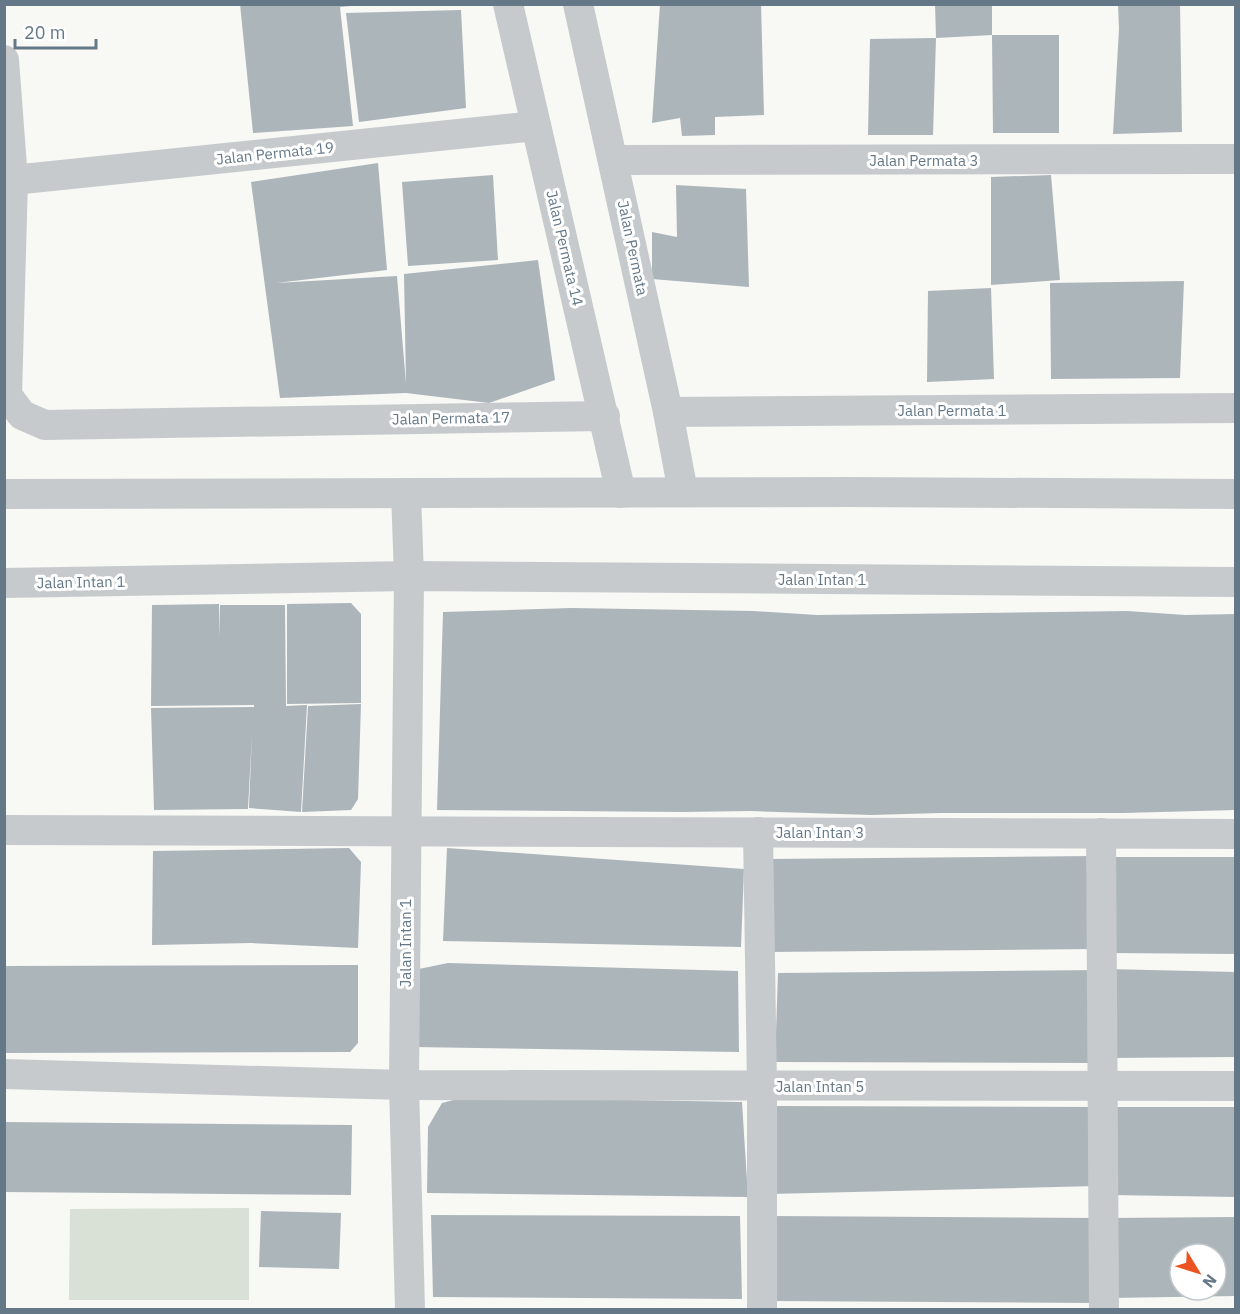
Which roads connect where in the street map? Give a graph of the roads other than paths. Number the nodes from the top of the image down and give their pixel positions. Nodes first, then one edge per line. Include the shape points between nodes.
1 (508, 4) edge
2 (578, 4) edge
3 (4, 60) edge
4 (536, 126) junction
5 (1236, 159) edge
6 (614, 160) junction
7 (13, 180) junction
8 (1236, 408) edge
9 (668, 412) junction
10 (605, 416) junction
11 (683, 492) junction
12 (406, 493) junction
13 (621, 493) junction
14 (4, 494) edge
15 (1236, 494) edge
16 (408, 576) junction
17 (1236, 582) edge
18 (4, 583) edge
19 (4, 830) edge
20 (405, 830) junction
21 (758, 832) junction
22 (1101, 833) junction
23 (1236, 834) edge
24 (4, 1074) edge
25 (404, 1085) junction
26 (762, 1086) junction
27 (1102, 1086) junction
28 (1236, 1086) edge
29 (410, 1310) edge
30 (762, 1310) edge
31 (1104, 1310) edge

1 - 4 street, Jalan Permata 14
2 - 6 street, Jalan Permata
3 - 7 street, Jalan Permata 17
4 - 7 street, Jalan Permata 19
4 - 10 street, Jalan Permata 14
5 - 6 street, Jalan Permata 3
6 - 9 street, Jalan Permata
7 - 10 street, Jalan Permata 17 via 7,395 22,415 45,425
8 - 9 street, Jalan Permata 1
9 - 11 street, Jalan Permata
10 - 13 street, Jalan Permata 14
11 - 13 street
11 - 15 street
12 - 13 street
12 - 14 street
12 - 16 street, Jalan Intan 1
16 - 17 street, Jalan Intan 1
16 - 18 street, Jalan Intan 1
16 - 20 street, Jalan Intan 1
19 - 20 street, Jalan Intan 3
20 - 21 street, Jalan Intan 3
20 - 25 street, Jalan Intan 1
21 - 22 street, Jalan Intan 3
21 - 26 street
22 - 23 street, Jalan Intan 3
22 - 27 street
24 - 25 street, Jalan Intan 5
25 - 26 street, Jalan Intan 5
25 - 29 street, Jalan Intan 1
26 - 27 street, Jalan Intan 5
26 - 30 street
27 - 28 street, Jalan Intan 5
27 - 31 street

